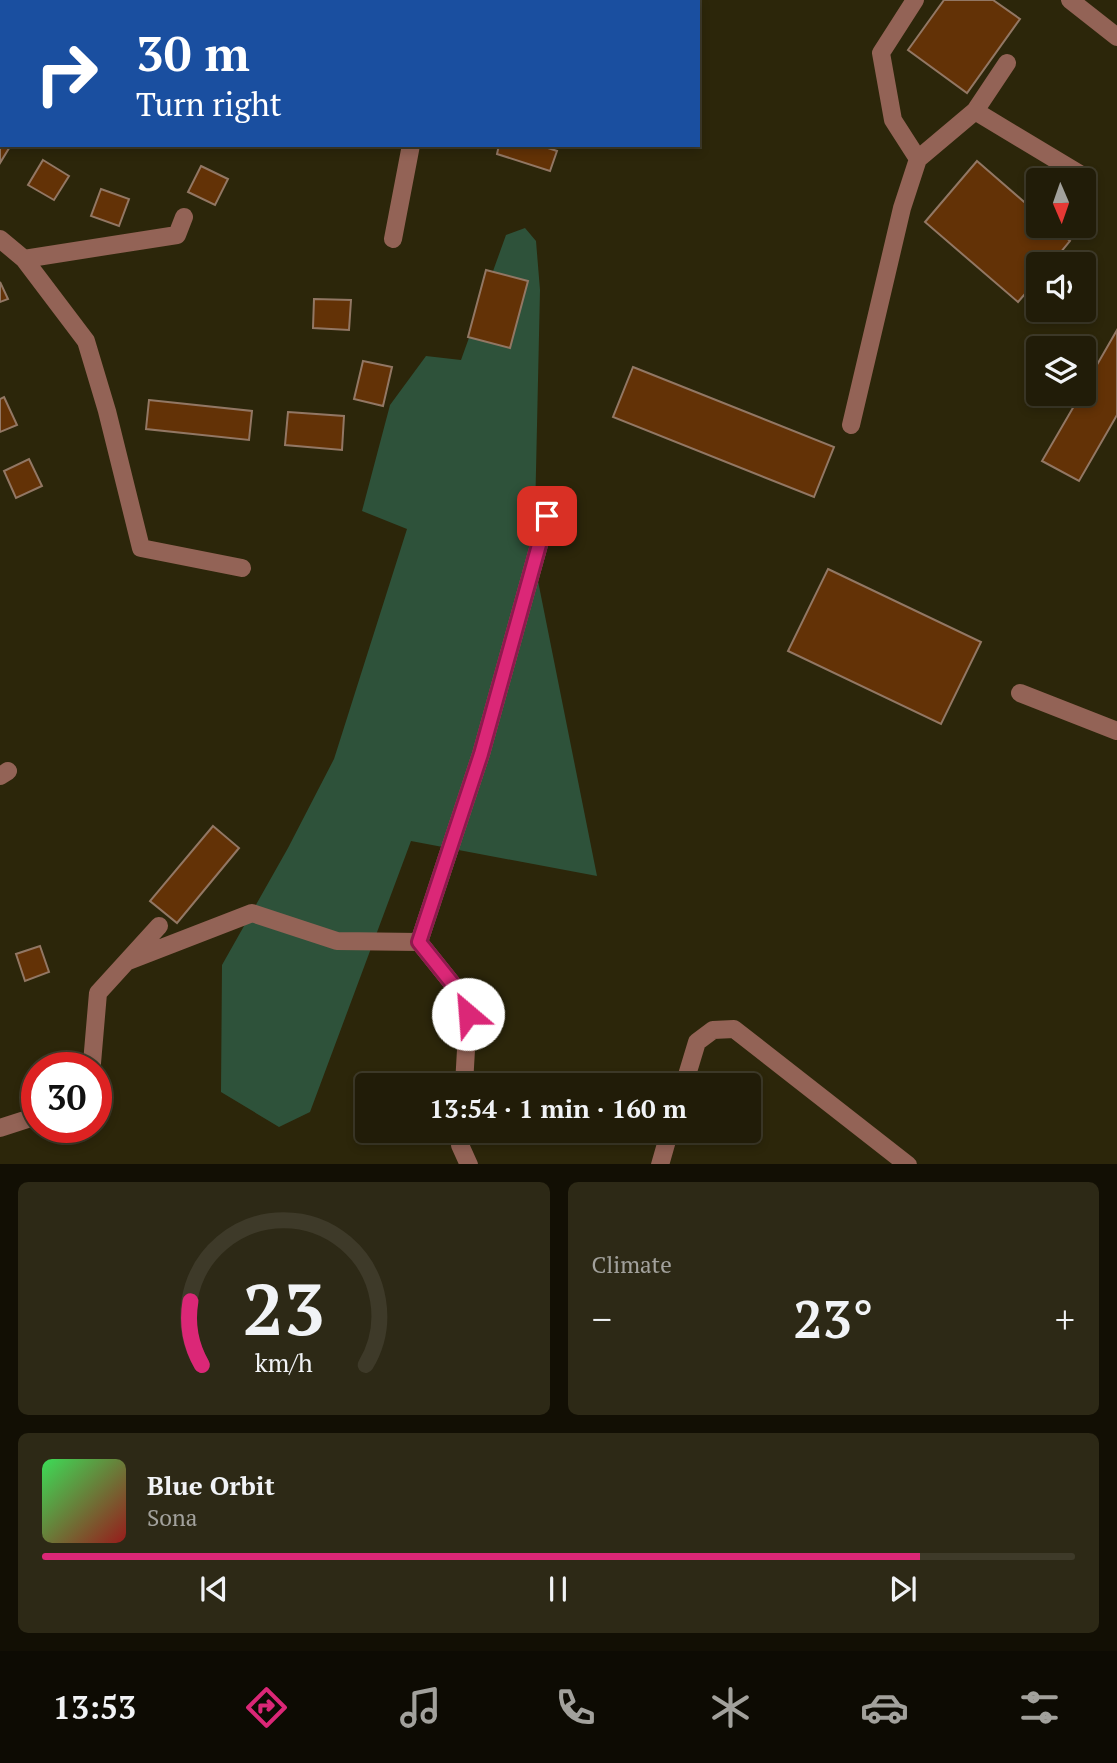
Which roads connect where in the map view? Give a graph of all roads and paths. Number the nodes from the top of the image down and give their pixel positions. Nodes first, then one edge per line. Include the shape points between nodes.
1 (915, 0) edge
2 (1070, 0) edge
3 (1117, 37) edge
4 (1007, 63) dead end
5 (975, 111) junction
6 (411, 147) edge
7 (918, 159) junction
8 (1070, 168) edge
9 (184, 217) dead end
10 (0, 239) edge
11 (393, 239) dead end
12 (24, 259) junction
13 (851, 425) dead end
14 (547, 516) dead end
15 (242, 568) dead end
16 (1020, 693) dead end
17 (1117, 731) edge
18 (159, 926) dead end
19 (419, 942) junction
20 (128, 961) junction
21 (93, 1052) edge
22 (465, 1073) edge
23 (688, 1073) edge
24 (21, 1121) edge
25 (0, 1128) edge
26 (460, 1143) edge
27 (666, 1143) edge
28 (469, 1164) edge
29 (660, 1164) edge
30 (908, 1164) edge

1 - 7 street via 881,53 893,120
2 - 3 street
4 - 5 street
5 - 7 street
5 - 8 street
6 - 11 street
7 - 13 street via 902,208
9 - 12 street via 177,235
10 - 12 street
12 - 15 street via 86,341 141,548
14 - 19 street via 481,754
16 - 17 street
18 - 20 street
19 - 20 street via 337,941 252,913
19 - 22 street via 463,997 468,1014
20 - 21 street via 98,993
23 - 30 street via 697,1042 713,1030 734,1029
24 - 25 street
26 - 28 street
27 - 29 street

